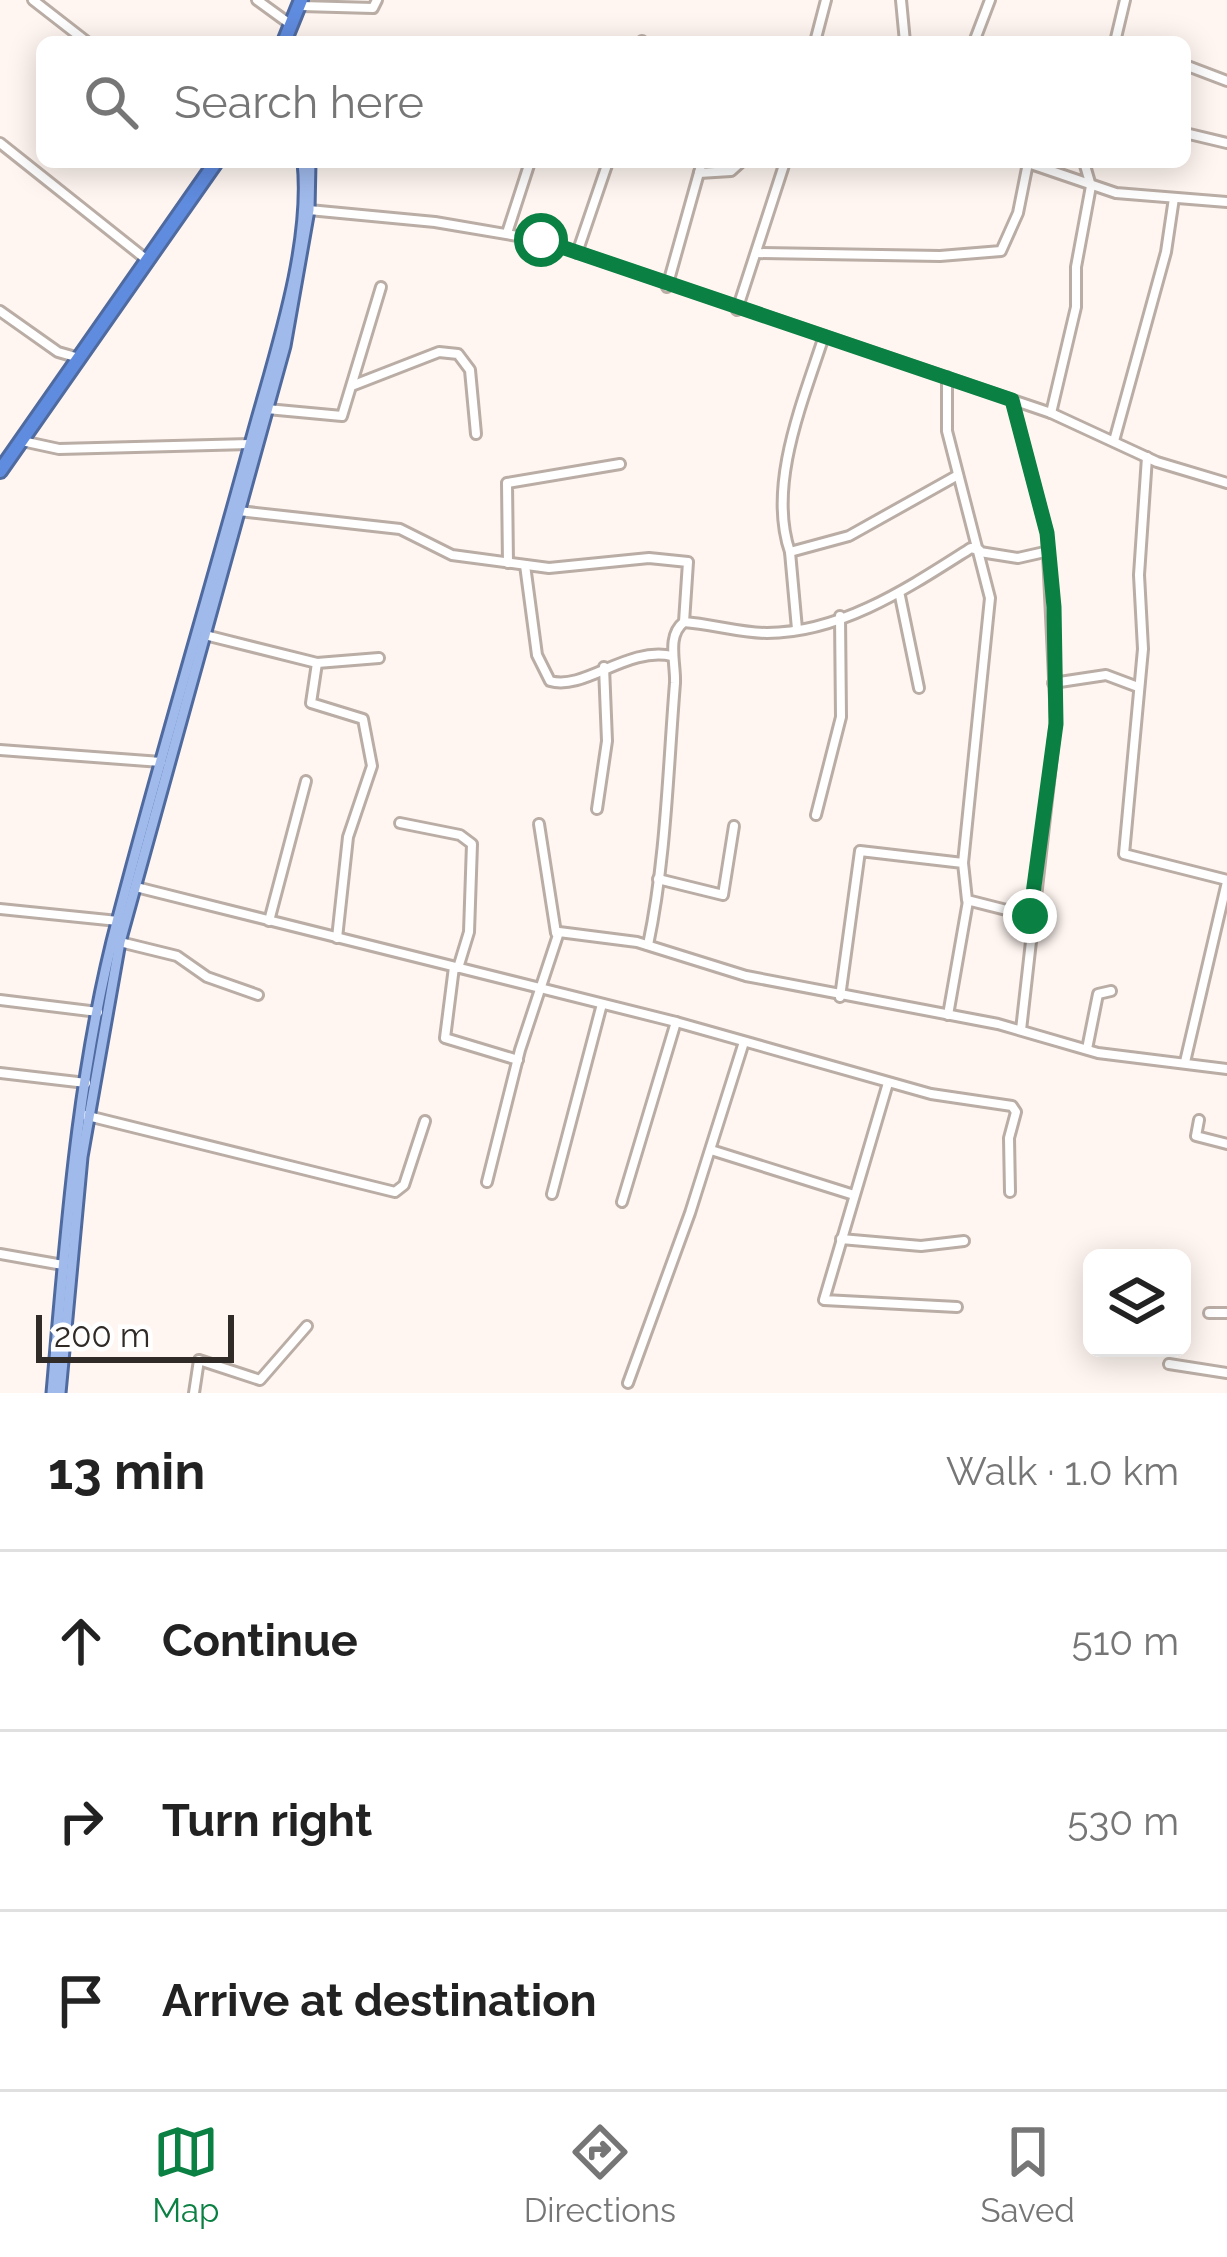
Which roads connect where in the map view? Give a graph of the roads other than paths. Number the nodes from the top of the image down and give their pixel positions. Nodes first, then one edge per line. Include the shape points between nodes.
1 (33, 0) edge
2 (257, 0) edge
3 (377, 0) edge
4 (826, 0) edge
5 (901, 0) edge
6 (989, 0) edge
7 (1125, 0) edge
8 (300, 3) edge
9 (292, 25) junction
10 (80, 36) edge
11 (287, 36) edge
12 (817, 36) edge
13 (904, 36) edge
14 (976, 36) edge
15 (1117, 36) edge
16 (1191, 66) edge
17 (1227, 81) edge
18 (1191, 134) edge
19 (0, 142) edge
20 (1227, 143) edge
21 (213, 168) edge
22 (305, 168) edge
23 (306, 168) edge
24 (528, 168) edge
25 (606, 168) edge
26 (701, 168) edge
27 (783, 168) edge
28 (1027, 168) edge
29 (1044, 168) edge
30 (1086, 168) edge
31 (1091, 185) junction
32 (1174, 198) junction
33 (1227, 202) edge
34 (309, 210) junction
35 (508, 233) junction
36 (577, 253) junction
37 (756, 253) junction
38 (148, 261) junction
39 (381, 286) dead end
40 (667, 286) junction
41 (737, 310) junction
42 (0, 311) edge
43 (824, 336) junction
44 (58, 352) junction
45 (80, 358) junction
46 (70, 372) junction
47 (946, 377) junction
48 (354, 385) junction
49 (1012, 400) junction
50 (267, 409) junction
51 (1051, 413) junction
52 (476, 434) dead end
53 (22, 441) junction
54 (1114, 441) junction
55 (250, 444) junction
56 (1147, 457) junction
57 (620, 464) dead end
58 (0, 472) edge
59 (958, 475) junction
60 (1227, 483) edge
61 (239, 511) junction
62 (979, 551) junction
63 (1049, 551) junction
64 (790, 552) junction
65 (508, 563) junction
66 (525, 565) junction
67 (900, 596) junction
68 (836, 617) junction
69 (685, 622) junction
70 (797, 628) junction
71 (205, 635) junction
72 (672, 656) junction
73 (379, 658) dead end
74 (317, 662) junction
75 (604, 667) junction
76 (1052, 683) junction
77 (1138, 687) junction
78 (919, 688) dead end
79 (0, 749) edge
80 (167, 757) junction
81 (306, 782) dead end
82 (597, 809) dead end
83 (816, 815) dead end
84 (400, 824) dead end
85 (539, 824) dead end
86 (734, 826) dead end
87 (963, 863) junction
88 (658, 879) junction
89 (1227, 881) edge
90 (136, 887) junction
91 (968, 901) junction
92 (0, 909) edge
93 (1030, 916) junction
94 (268, 921) junction
95 (121, 922) junction
96 (556, 933) junction
97 (337, 938) junction
98 (120, 941) junction
99 (648, 945) junction
100 (456, 968) junction
101 (539, 990) junction
102 (1111, 991) dead end
103 (258, 994) dead end
104 (840, 997) junction
105 (0, 1000) edge
106 (602, 1004) junction
107 (98, 1012) junction
108 (948, 1015) junction
109 (676, 1022) junction
110 (1021, 1030) junction
111 (744, 1042) junction
112 (1087, 1049) junction
113 (518, 1060) junction
114 (1185, 1062) junction
115 (1227, 1069) edge
116 (0, 1072) edge
117 (86, 1083) junction
118 (887, 1083) junction
119 (85, 1115) junction
120 (1199, 1120) dead end
121 (425, 1121) dead end
122 (1227, 1144) edge
123 (711, 1150) junction
124 (487, 1182) dead end
125 (1010, 1192) dead end
126 (552, 1194) dead end
127 (854, 1196) junction
128 (622, 1202) dead end
129 (841, 1239) junction
130 (964, 1241) dead end
131 (0, 1254) edge
132 (63, 1264) junction
133 (957, 1307) dead end
134 (1209, 1313) dead end
135 (1227, 1313) edge
136 (307, 1326) dead end
137 (1169, 1364) dead end
138 (1227, 1373) edge
139 (628, 1383) dead end
140 (56, 1393) edge
141 (194, 1393) edge

1 - 10 street
2 - 9 street
3 - 8 street via 373,8
4 - 12 street
5 - 13 street
6 - 14 street
7 - 15 street
8 - 9 highway
9 - 11 highway
16 - 17 street
18 - 20 street
19 - 38 street
21 - 38 highway
22 - 55 main road via 291,277
23 - 34 main road
24 - 35 street
25 - 36 street
26 - 40 street
27 - 37 street
28 - 37 street via 1018,213 996,252
29 - 31 street
30 - 31 street
31 - 32 street
31 - 51 street via 1076,307
32 - 33 street
32 - 54 street
34 - 35 street
34 - 50 main road
35 - 36 street
36 - 40 street
37 - 41 street
38 - 45 highway
39 - 48 street
40 - 41 street
41 - 43 street
42 - 44 street
43 - 47 street
43 - 64 street via 784,479
44 - 45 street
44 - 46 street
45 - 46 highway
46 - 53 highway
47 - 49 street
47 - 59 street via 945,421
48 - 50 street via 340,418
48 - 52 street via 439,352 458,354 470,370
49 - 51 street
49 - 63 street
50 - 61 main road
51 - 54 street
53 - 55 street via 59,449
53 - 58 highway
54 - 56 street
55 - 80 main road
56 - 60 street
56 - 77 street
57 - 65 street via 507,483
59 - 62 street
59 - 64 street via 849,536
61 - 65 street via 400,529 440,552
61 - 71 main road
62 - 63 street via 1023,558
62 - 67 street via 971,548
62 - 87 street via 990,598
63 - 76 street
64 - 70 street
65 - 66 street
66 - 69 street via 686,561
66 - 75 street via 546,678 566,683
67 - 68 street
67 - 78 street
68 - 70 street
68 - 83 street via 841,717
69 - 70 street via 763,633
69 - 72 street
71 - 74 street
71 - 80 main road
72 - 75 street via 648,653
72 - 88 street
73 - 74 street
74 - 97 street via 311,703 363,719 372,766 348,838
75 - 82 street via 608,740
76 - 77 street via 1106,675
76 - 93 street via 1056,724
77 - 89 street via 1124,854
79 - 80 street
80 - 90 main road
80 - 95 main road
81 - 94 street
84 - 100 street via 472,844 469,932
85 - 96 street
86 - 88 street via 722,896
87 - 91 street
87 - 104 street via 860,851
88 - 99 street
89 - 114 street
90 - 94 street
90 - 95 main road
91 - 93 street
91 - 108 street
92 - 95 street
93 - 110 street
94 - 97 street
95 - 98 main road
95 - 107 main road
96 - 99 street
96 - 101 street
97 - 100 street
98 - 103 street via 177,956 207,977
98 - 119 main road
99 - 104 street
100 - 101 street
100 - 113 street via 445,1038
101 - 106 street
101 - 113 street
102 - 112 street via 1098,994
104 - 108 street
105 - 107 street
106 - 109 street
106 - 126 street
107 - 117 main road
108 - 110 street
109 - 111 street
109 - 128 street
110 - 112 street
111 - 118 street
111 - 123 street
112 - 114 street
113 - 124 street
114 - 115 street
116 - 117 street
117 - 119 main road
118 - 125 street via 1014,1108
118 - 127 street
119 - 121 street via 395,1192
119 - 132 main road
119 - 140 main road
120 - 122 street via 1196,1136
123 - 127 street
123 - 139 street
127 - 129 street
129 - 130 street
129 - 133 street via 826,1302
131 - 132 street
132 - 140 main road
134 - 135 street
136 - 141 street via 260,1380 199,1360
137 - 138 street

